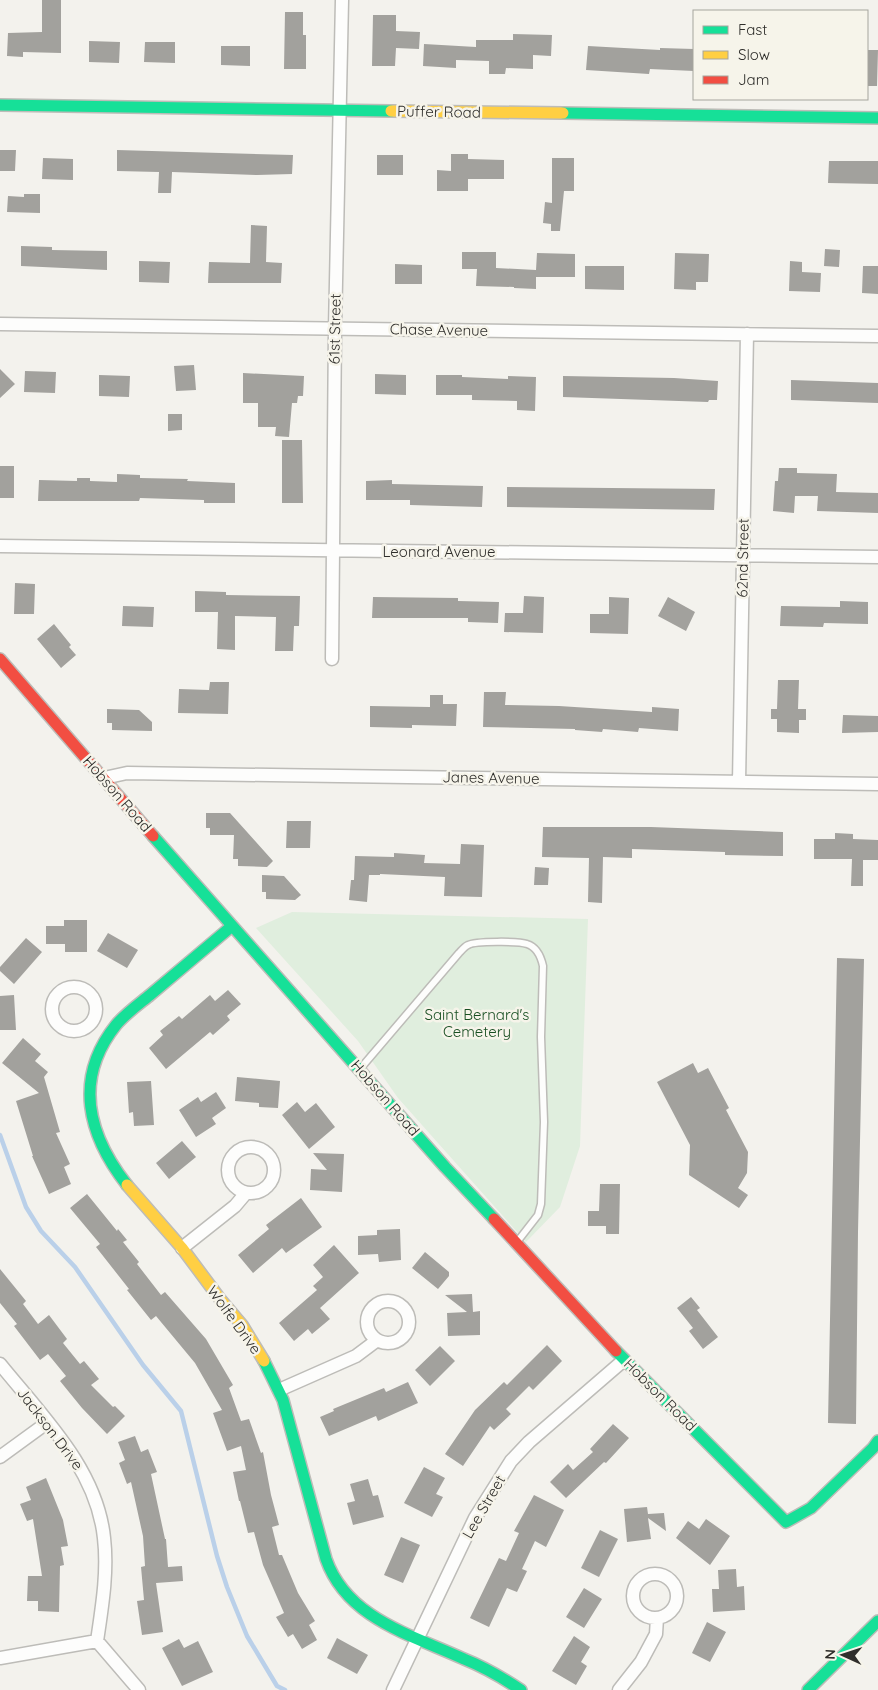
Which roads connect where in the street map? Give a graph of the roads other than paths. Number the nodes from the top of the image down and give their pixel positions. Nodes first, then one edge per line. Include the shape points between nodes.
1 (342, 0) edge
2 (0, 105) edge
3 (339, 111) junction
4 (878, 118) edge
5 (0, 324) edge
6 (335, 329) junction
7 (747, 334) junction
8 (878, 336) edge
9 (0, 546) edge
10 (333, 551) junction
11 (743, 555) junction
12 (878, 557) edge
13 (0, 659) edge
14 (332, 659) dead end
15 (104, 778) junction
16 (738, 782) junction
17 (878, 784) edge
18 (232, 926) junction
19 (91, 1023) dead end
20 (107, 1036) junction
21 (360, 1069) junction
22 (246, 1193) dead end
23 (516, 1243) junction
24 (182, 1248) junction
25 (376, 1340) dead end
26 (624, 1360) junction
27 (0, 1364) edge
28 (279, 1390) junction
29 (48, 1422) junction
30 (878, 1441) edge
31 (0, 1457) edge
32 (657, 1618) dead end
33 (878, 1621) edge
34 (417, 1639) junction
35 (97, 1641) junction
36 (0, 1658) edge
37 (139, 1690) edge
38 (393, 1690) edge
39 (521, 1690) edge
40 (619, 1690) edge
41 (808, 1690) edge

1 - 3 street, 61st Street
2 - 3 main road, Puffer Road
3 - 4 main road, Puffer Road
3 - 6 street, 61st Street
5 - 6 street, Chase Avenue
6 - 7 street, Chase Avenue
6 - 10 street, 61st Street
7 - 8 street, Chase Avenue
7 - 11 street, 62nd Street
9 - 10 street, Leonard Avenue
10 - 11 street, Leonard Avenue
10 - 14 street, 61st Street
11 - 12 street, Leonard Avenue
11 - 16 street, 62nd Street
13 - 15 main road, Hobson Road
15 - 16 street, Janes Avenue via 127,773
15 - 18 main road, Hobson Road
16 - 17 street, Janes Avenue
18 - 20 main road, Wolfe Drive via 116,1023
18 - 21 main road, Hobson Road
19 - 20 street
20 - 24 main road, Wolfe Drive via 94,1066 92,1080 90,1112 94,1129 109,1161
21 - 23 main road, Hobson Road
21 - 23 lane via 468,945 479,942 527,944 536,949 542,966 540,1037 544,1122 540,1204 538,1215
22 - 24 street via 235,1206
23 - 26 main road, Hobson Road
24 - 28 main road, Wolfe Drive via 242,1325
25 - 28 street via 356,1356
26 - 30 main road, Hobson Road via 786,1522 810,1508
26 - 34 street, Lee Street via 511,1461 476,1518
27 - 29 street, Jackson Drive
28 - 34 main road, Wolfe Drive via 327,1562 338,1585 352,1601 376,1619
29 - 31 street
29 - 35 street, Jackson Drive via 78,1464 101,1518 105,1565
32 - 40 street via 656,1634 641,1662
33 - 41 main road
34 - 38 street, Lee Street
34 - 39 main road, Wolfe Drive via 466,1660
35 - 36 street
35 - 37 street

